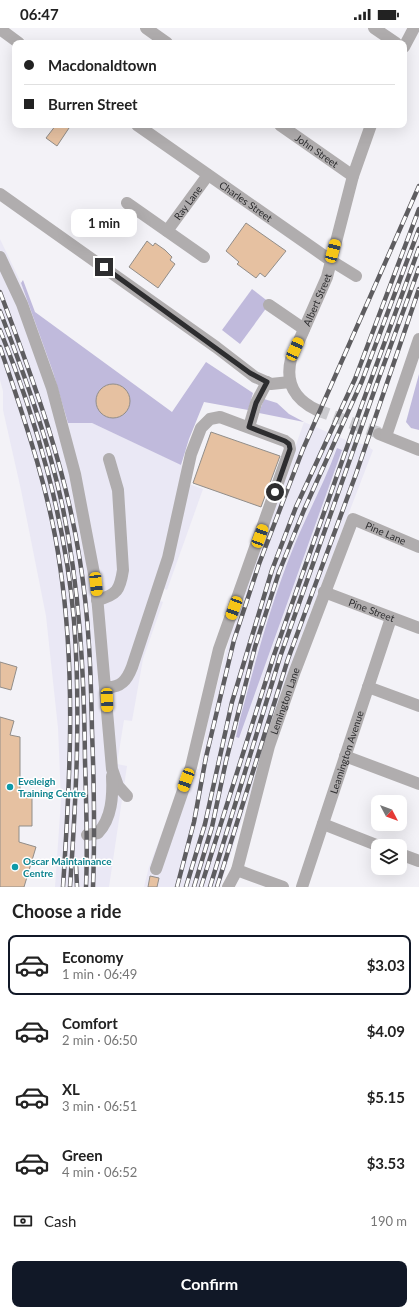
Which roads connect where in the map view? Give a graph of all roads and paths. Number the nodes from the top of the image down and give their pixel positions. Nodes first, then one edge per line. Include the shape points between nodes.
1 (146, 28) edge
2 (374, 28) edge
3 (414, 28) edge
4 (0, 29) edge
5 (15, 40) edge
6 (163, 40) edge
7 (392, 40) edge
8 (407, 41) edge
9 (141, 128) edge
10 (284, 128) edge
11 (370, 128) edge
12 (208, 175) junction
13 (353, 176) junction
14 (0, 194) edge
15 (128, 203) dead end
16 (167, 231) junction
17 (0, 257) edge
18 (204, 257) dead end
19 (330, 260) junction
20 (356, 276) dead end
21 (269, 305) dead end
22 (304, 329) junction
23 (419, 339) edge
24 (415, 364) edge
25 (267, 382) junction
26 (290, 382) junction
27 (317, 410) tunnel mouth
28 (249, 427) junction
29 (419, 450) edge
30 (108, 459) dead end
31 (353, 519) joint
32 (419, 547) edge
33 (324, 592) junction
34 (97, 600) junction
35 (391, 618) junction
36 (419, 628) edge
37 (106, 687) junction
38 (368, 687) junction
39 (419, 706) edge
40 (346, 756) junction
41 (112, 769) junction
42 (419, 784) edge
43 (127, 796) dead end
44 (322, 824) junction
45 (87, 835) dead end
46 (371, 843) edge
47 (407, 857) edge
48 (419, 861) edge
49 (156, 869) dead end
50 (237, 870) junction
51 (228, 887) edge
52 (283, 887) edge
53 (302, 887) edge

1 - 6 street
2 - 7 street
3 - 8 street
4 - 5 street
9 - 12 street, Charles Street
10 - 13 street, John Street
11 - 13 street, Albert Street
12 - 16 street, Ray Lane
12 - 19 street, Charles Street
13 - 19 street, Albert Street
14 - 25 street via 250,373
15 - 16 street
16 - 18 street
17 - 34 street via 22,304 52,388 75,474
19 - 20 street, Charles Street
19 - 22 street, Albert Street via 327,277
21 - 22 street
22 - 26 street, Albert Street via 289,366
23 - 24 street
24 - 29 street via 383,435
25 - 26 street
25 - 28 street via 256,403
26 - 27 street via 301,400
28 - 37 street via 215,417 201,428 186,474 168,558 132,668 123,683 114,688
28 - 49 street via 285,441 290,449 219,649 191,767
30 - 34 street via 118,490 123,570 116,592 112,596
31 - 32 street, Pine Lane
31 - 33 street, Lemington Lane
33 - 35 street, Pine Street
33 - 50 street, Lemington Lane via 269,746
34 - 37 street
35 - 36 street, Pine Street
35 - 38 street, Leamington Avenue
37 - 41 street
38 - 39 street
38 - 40 street, Leamington Avenue
40 - 42 street
40 - 44 street, Leamington Avenue
41 - 43 street via 118,786
41 - 45 street via 113,797 110,810 98,833
44 - 46 street
44 - 53 street, Leamington Avenue
47 - 48 street
50 - 51 street, Lemington Lane
50 - 52 street

